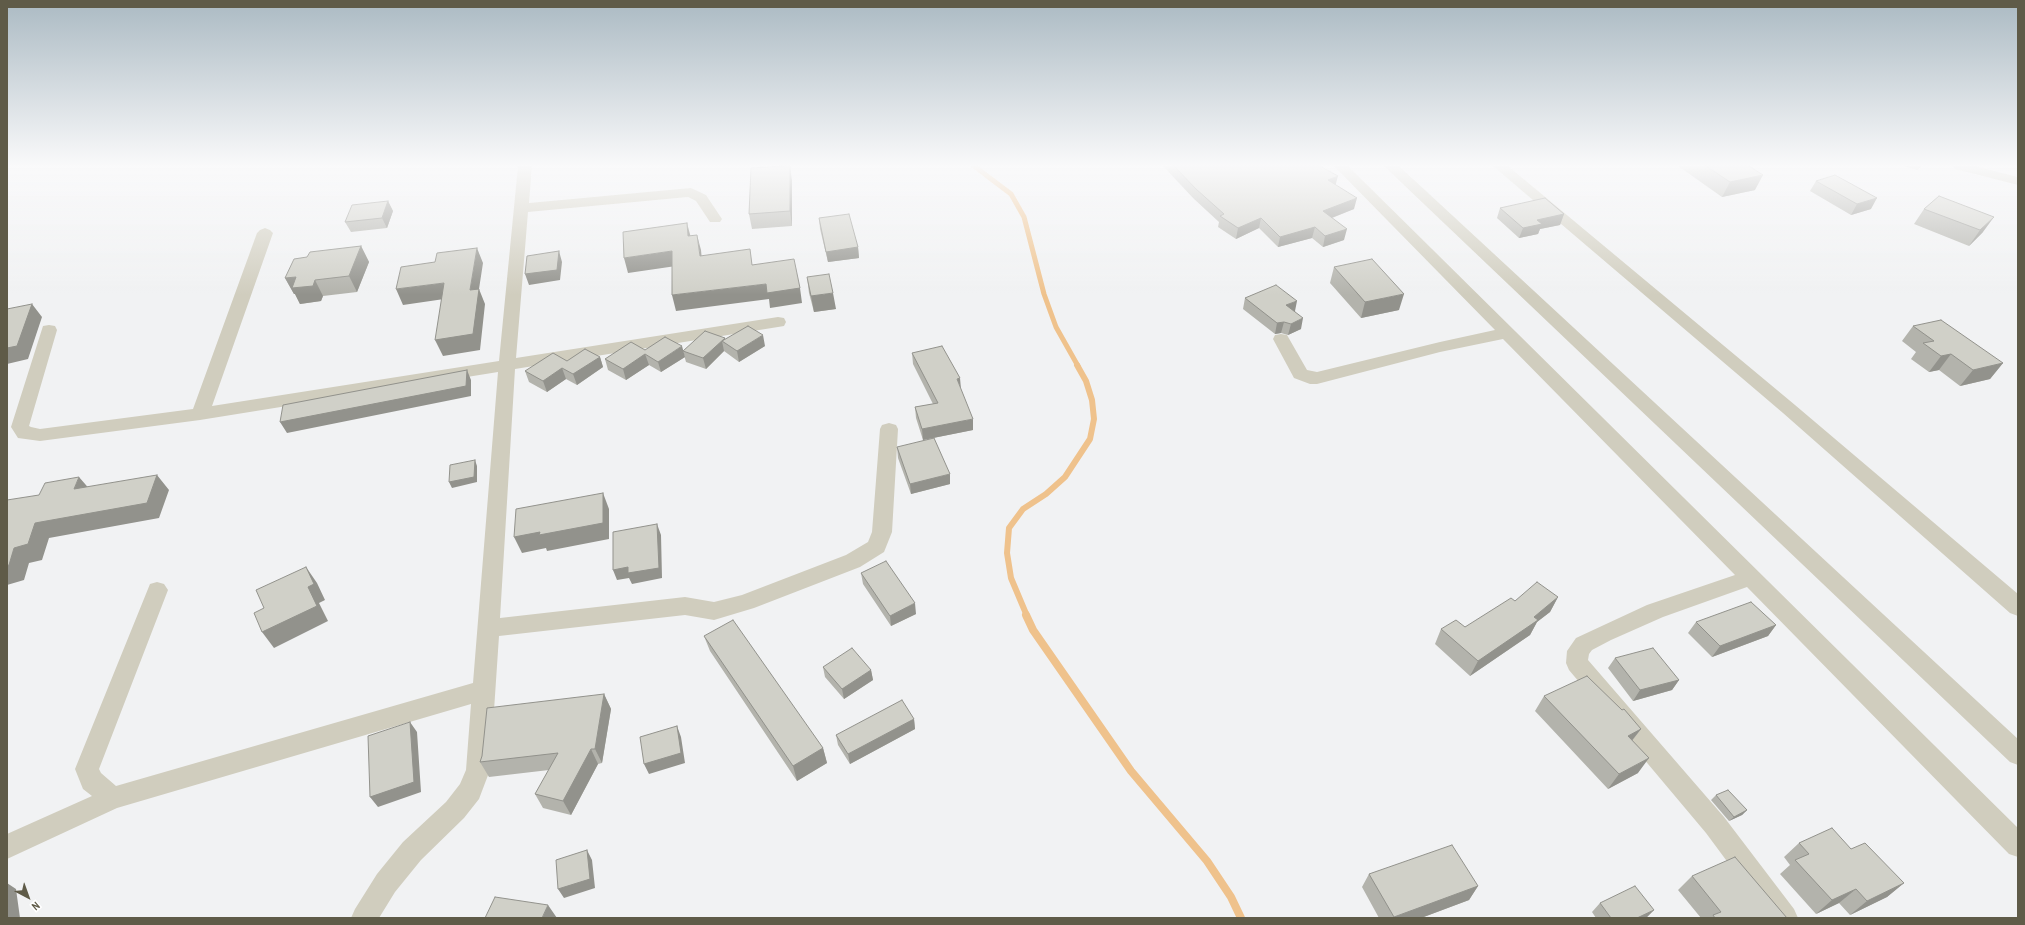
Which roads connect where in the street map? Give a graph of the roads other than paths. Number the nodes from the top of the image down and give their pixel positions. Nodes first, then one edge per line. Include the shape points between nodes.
1 (522, 209) edge
2 (708, 209) edge
3 (1384, 209) edge
4 (1437, 209) edge
5 (1551, 209) edge
6 (715, 219) dead end
7 (265, 233) dead end
8 (778, 322) dead end
9 (48, 330) dead end
10 (1508, 333) junction
11 (1281, 339) dead end
12 (507, 365) junction
13 (200, 414) junction
14 (889, 429) dead end
15 (1753, 577) junction
16 (157, 590) dead end
17 (2018, 607) edge
18 (488, 628) junction
19 (484, 690) junction
20 (2018, 754) edge
21 (113, 798) junction
22 (2018, 845) edge
23 (7, 847) edge
24 (364, 918) edge
25 (1785, 918) edge

1 - 12 street
2 - 6 street
3 - 10 street
4 - 20 street
5 - 17 street via 1789,409
7 - 13 street
8 - 12 street
9 - 13 street via 20,427 25,434 40,435
10 - 11 street via 1317,378 1300,374
10 - 15 street
12 - 13 street
12 - 18 street
14 - 18 street via 882,532 877,548 853,561 746,602 714,611 685,606
15 - 22 street
15 - 25 street via 1655,611 1603,634 1584,644 1578,651 1577,663 1715,825
16 - 21 street via 87,769 92,781
18 - 19 street
19 - 21 street
19 - 24 street via 478,770 470,791 455,810 412,851 386,883
21 - 23 street

